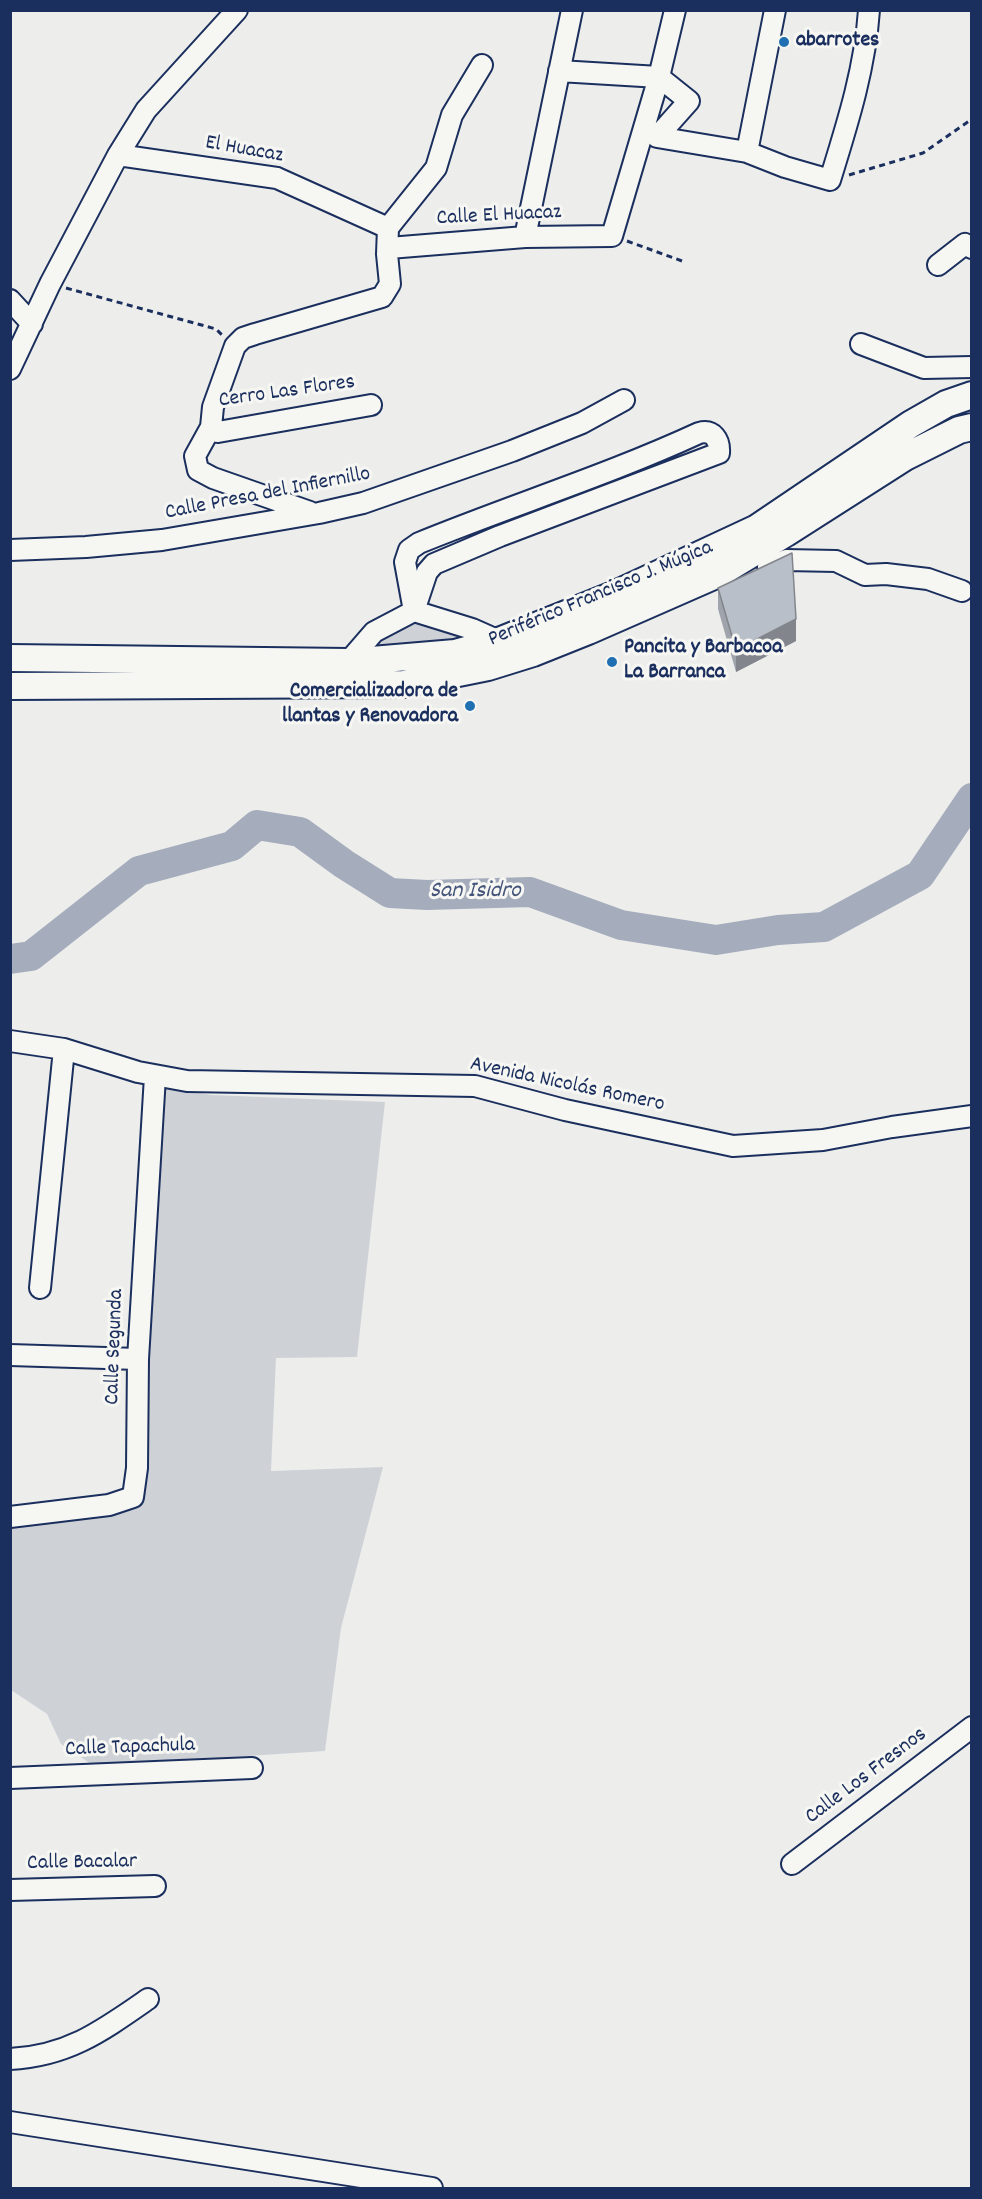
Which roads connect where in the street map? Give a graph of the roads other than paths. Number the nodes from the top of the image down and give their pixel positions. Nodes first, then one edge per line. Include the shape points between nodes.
1 (237, 10) edge
2 (572, 10) edge
3 (675, 10) edge
4 (775, 10) edge
5 (869, 10) edge
6 (482, 65) dead end
7 (559, 71) junction
8 (659, 77) junction
9 (747, 152) junction
10 (118, 155) junction
11 (388, 228) junction
12 (525, 237) junction
13 (389, 248) junction
14 (972, 248) edge
15 (938, 265) dead end
16 (10, 300) edge
17 (32, 324) junction
18 (861, 344) dead end
19 (971, 366) edge
20 (10, 369) edge
21 (972, 394) edge
22 (624, 400) dead end
23 (371, 405) dead end
24 (211, 427) junction
25 (972, 427) edge
26 (617, 469) junction
27 (625, 490) junction
28 (316, 514) junction
29 (490, 514) junction
30 (500, 536) junction
31 (10, 550) edge
32 (685, 589) junction
33 (962, 591) dead end
34 (414, 611) junction
35 (499, 641) junction
36 (10, 658) edge
37 (348, 662) junction
38 (10, 686) edge
39 (10, 1041) edge
40 (64, 1049) junction
41 (154, 1076) junction
42 (972, 1116) edge
43 (40, 1288) dead end
44 (10, 1355) edge
45 (138, 1359) junction
46 (10, 1517) edge
47 (972, 1727) edge
48 (252, 1768) dead end
49 (10, 1778) edge
50 (792, 1864) dead end
51 (155, 1886) dead end
52 (10, 1890) edge
53 (148, 1999) dead end
54 (10, 2059) edge
55 (10, 2122) edge
56 (432, 2188) edge

1 - 10 street via 146,110
2 - 7 street
3 - 8 street
4 - 9 street
5 - 9 street via 852,108 830,180
6 - 11 street via 452,115 436,168
7 - 8 street
7 - 12 street
8 - 9 street via 689,101 657,137
8 - 12 street, Calle El Huacaz via 612,236
10 - 11 street, El Huacaz via 277,178
10 - 17 street
11 - 13 street
12 - 13 street, Calle El Huacaz
13 - 24 street via 390,284 382,297 249,336 235,346 213,407
14 - 15 street via 965,244
16 - 17 street
17 - 20 street
18 - 19 street via 924,368
21 - 35 main road, Periférico Francisco J. Múgica via 911,424 757,528 610,596
22 - 28 street, Calle Presa del Infiernillo via 582,423 512,452 363,503
23 - 24 street, Cerro Las Flores via 218,432
24 - 28 street via 195,456 198,470
25 - 32 main road, Periférico Francisco J. Múgica via 905,457 718,574
26 - 27 street
26 - 27 street via 705,432 713,434 718,442 719,453
26 - 29 street
27 - 30 street
28 - 31 street, Calle Presa del Infiernillo via 162,540
29 - 30 street
29 - 34 street via 409,550 405,562
30 - 34 street via 434,564 427,572
32 - 33 street via 725,586 786,560 836,561 865,575 928,579
32 - 38 main road, Periférico Francisco J. Múgica via 533,653 488,667 404,684
34 - 35 street
34 - 37 street via 374,632
35 - 37 main road, Periférico Francisco J. Múgica via 455,653
36 - 37 main road, Periférico Francisco J. Múgica
39 - 40 street, Avenida Nicolás Romero
40 - 41 street, Avenida Nicolás Romero
40 - 43 street
41 - 42 street, Avenida Nicolás Romero via 187,1081 475,1086 733,1146 823,1140
41 - 45 street, Calle Segunda
44 - 45 street
45 - 46 street, Calle Segunda via 133,1497 109,1505
47 - 50 street, Calle Los Fresnos
48 - 49 street, Calle Tapachula
51 - 52 street, Calle Bacalar
53 - 54 street via 70,2047 36,2058
55 - 56 street

